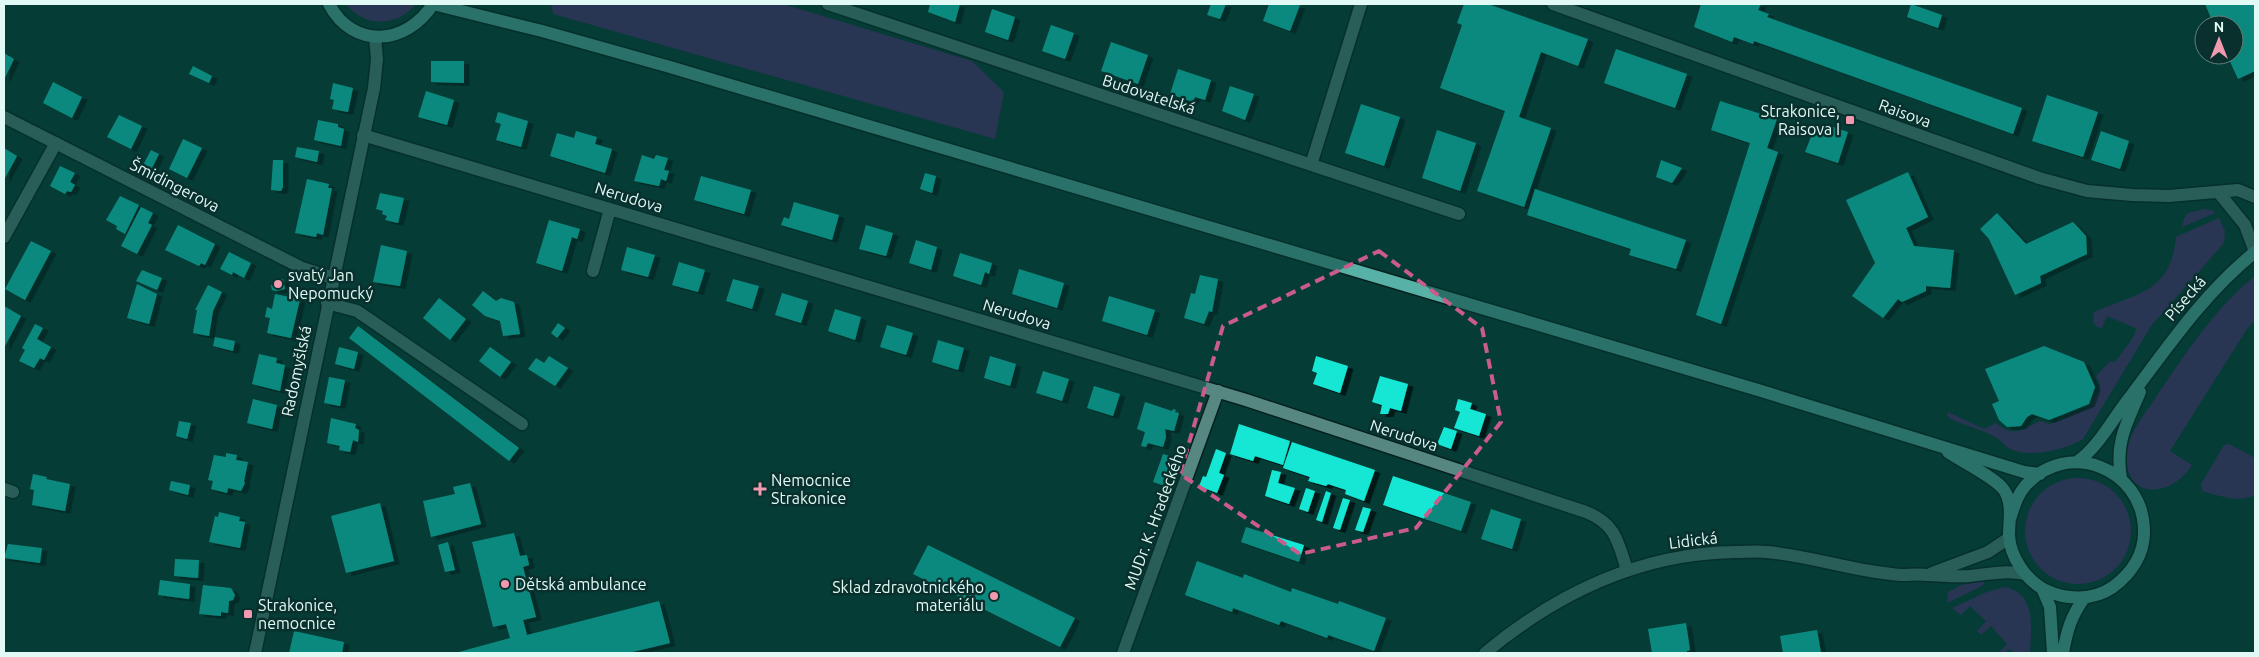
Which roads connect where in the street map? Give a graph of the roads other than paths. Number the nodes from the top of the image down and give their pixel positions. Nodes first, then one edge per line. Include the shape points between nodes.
1 (329, 4) edge
2 (432, 4) edge
3 (828, 4) edge
4 (1361, 4) edge
5 (1553, 4) edge
6 (375, 37) junction
7 (4, 117) edge
8 (363, 135) junction
9 (56, 143) junction
10 (1311, 165) junction
11 (2219, 193) junction
12 (2255, 197) edge
13 (610, 209) junction
14 (1459, 214) dead end
15 (4, 237) edge
16 (2255, 252) edge
17 (593, 271) dead end
18 (333, 278) junction
19 (327, 303) junction
20 (2148, 373) junction
21 (1218, 391) junction
22 (522, 424) dead end
23 (1931, 442) junction
24 (2077, 462) junction
25 (2040, 474) junction
26 (2122, 479) junction
27 (2010, 519) junction
28 (2009, 538) junction
29 (1627, 570) junction
30 (2025, 574) junction
31 (1928, 575) junction
32 (2042, 588) junction
33 (2085, 597) junction
34 (254, 653) edge
35 (1123, 653) edge
36 (1485, 653) edge
37 (2053, 653) edge
38 (2063, 653) edge

1 - 6 main road via 345,25
2 - 6 main road via 425,16 403,32
2 - 23 main road via 690,73
3 - 10 street, Budovatelská
4 - 10 street
5 - 11 street, Raisova via 2038,178 2087,191 2132,195
6 - 8 street, Radomyšlská via 374,88
7 - 9 street, Šmidingerova
8 - 13 street, Nerudova
8 - 18 street, Radomyšlská
9 - 15 street
9 - 18 street, Šmidingerova via 302,268
10 - 14 street, Budovatelská
11 - 12 street, Raisova via 2238,190
11 - 16 street via 2245,224
13 - 17 street
13 - 21 street, Nerudova
16 - 20 main road, Písecká via 2230,272 2200,305
18 - 19 street, Radomyšlská
19 - 22 street via 357,311
19 - 34 street, Radomyšlská
20 - 24 main road, Písecká via 2088,455
20 - 26 main road, Písecká via 2120,442 2118,459
21 - 29 street, Nerudova via 1598,517 1616,538
21 - 35 street, MUDr. K. Hradeckého
23 - 25 main road via 2024,472
23 - 27 main road via 1997,484 2009,503
24 - 25 main road via 2058,465
24 - 26 main road via 2093,464
25 - 27 main road via 2015,502
26 - 33 main road via 2137,498 2144,518 2144,538 2138,560 2125,578 2106,591
27 - 28 main road
28 - 30 main road via 2014,557
28 - 31 street, Lidická via 1988,552
29 - 31 street, Lidická via 1703,552 1766,552 1870,572
29 - 36 street, Lidická via 1552,604
30 - 31 street, Lidická via 2012,571 1969,576
30 - 32 main road
32 - 33 main road via 2070,598
32 - 37 main road via 2050,607
33 - 38 main road via 2073,613

